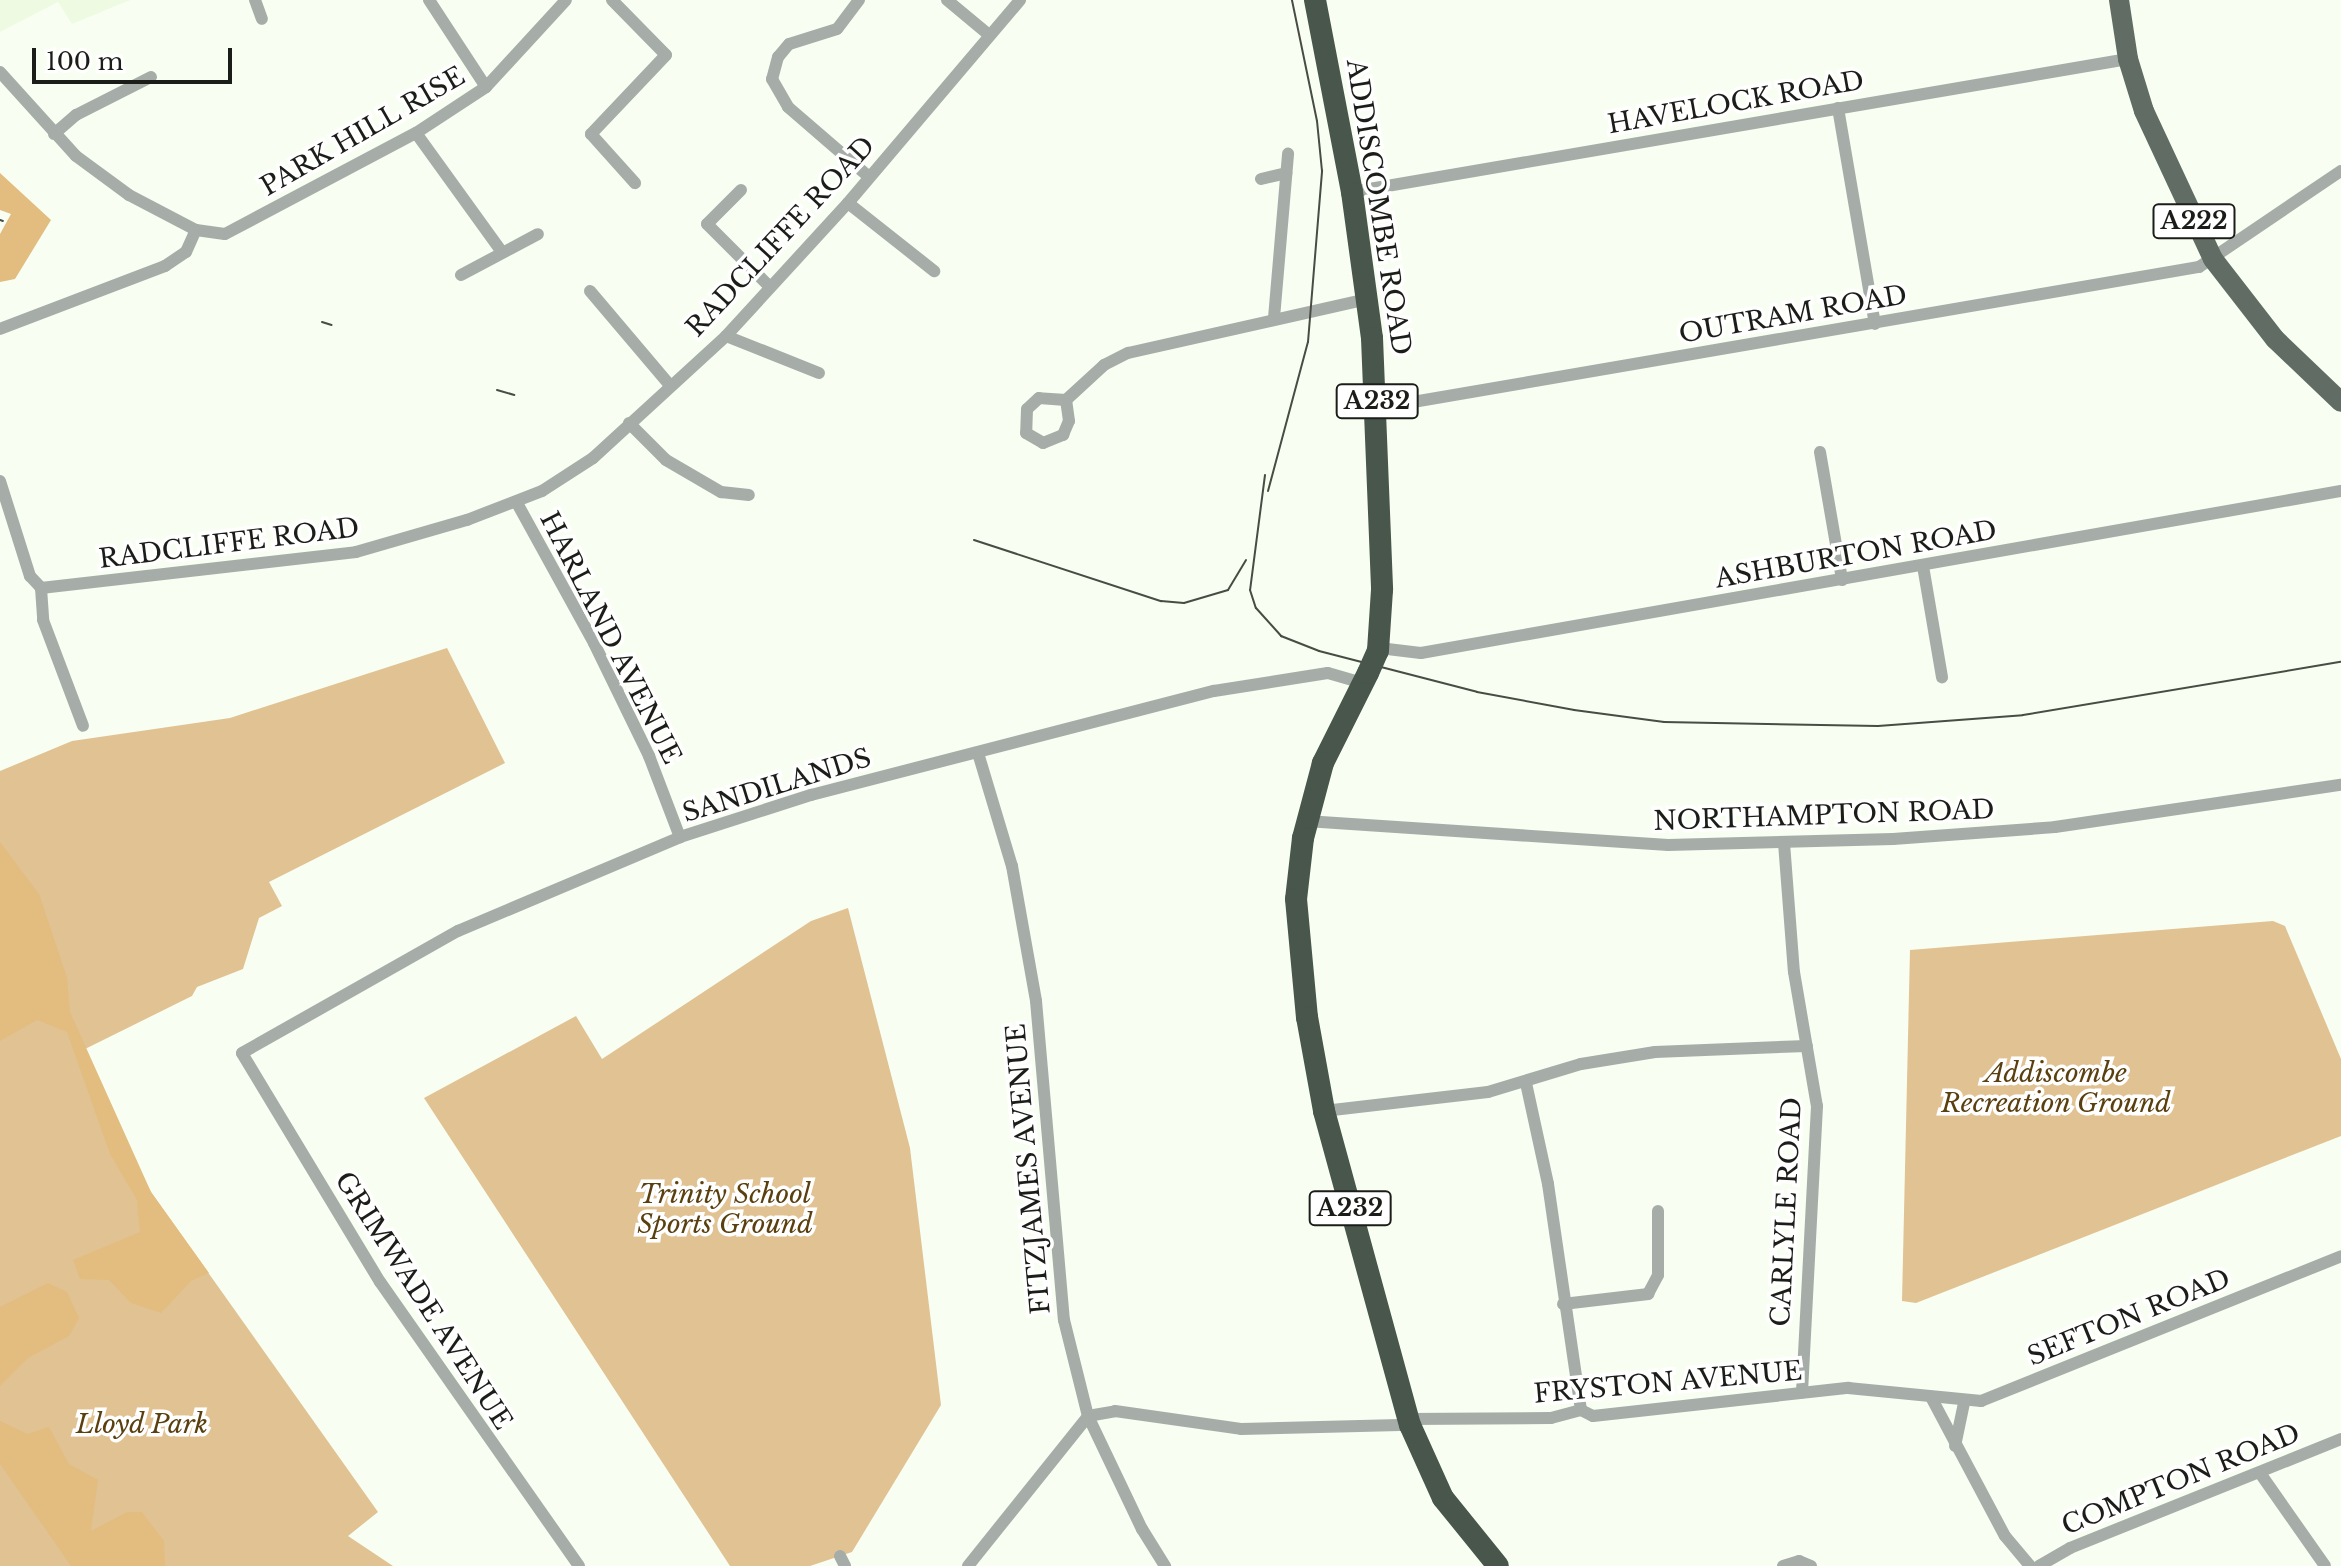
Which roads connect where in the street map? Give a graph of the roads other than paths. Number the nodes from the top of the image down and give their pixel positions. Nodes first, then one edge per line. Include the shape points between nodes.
1 (255, 0) edge
2 (429, 0) edge
3 (566, 0) edge
4 (612, 0) edge
5 (859, 0) edge
6 (947, 0) edge
7 (1020, 0) edge
8 (1315, 0) edge
9 (2119, 0) edge
10 (262, 19) dead end
11 (989, 35) junction
12 (2128, 59) junction
13 (0, 72) edge
14 (151, 77) dead end
15 (486, 87) junction
16 (1838, 108) junction
17 (416, 133) junction
18 (54, 134) junction
19 (1288, 154) dead end
20 (2341, 171) edge
21 (1286, 173) junction
22 (869, 177) junction
23 (1261, 179) dead end
24 (635, 183) dead end
25 (741, 190) dead end
26 (1352, 192) junction
27 (848, 203) junction
28 (196, 230) junction
29 (538, 234) dead end
30 (501, 251) junction
31 (2213, 259) junction
32 (934, 271) dead end
33 (461, 275) dead end
34 (770, 287) junction
35 (590, 291) dead end
36 (1368, 299) junction
37 (1274, 318) junction
38 (1875, 324) junction
39 (0, 329) edge
40 (726, 336) junction
41 (819, 373) dead end
42 (669, 384) junction
43 (2337, 392) edge
44 (1066, 400) dead end
45 (1378, 408) junction
46 (629, 423) junction
47 (1820, 452) dead end
48 (0, 481) edge
49 (2341, 491) edge
50 (749, 495) dead end
51 (517, 503) junction
52 (1923, 566) junction
53 (1842, 580) junction
54 (41, 588) junction
55 (1378, 650) junction
56 (1942, 677) dead end
57 (1365, 678) junction
58 (83, 726) dead end
59 (978, 753) junction
60 (2341, 785) edge
61 (1306, 821) junction
62 (680, 837) junction
63 (1784, 843) junction
64 (1807, 1046) junction
65 (242, 1053) joint
66 (1526, 1083) junction
67 (1324, 1111) junction
68 (1658, 1211) dead end
69 (2341, 1256) edge
70 (1563, 1304) junction
71 (1802, 1393) junction
72 (1931, 1397) junction
73 (1964, 1403) junction
74 (1581, 1410) junction
75 (1088, 1416) junction
76 (1409, 1422) junction
77 (2341, 1439) edge
78 (1955, 1446) junction
79 (2260, 1473) junction
80 (579, 1566) edge
81 (968, 1566) edge
82 (1165, 1566) edge
83 (1498, 1566) edge
84 (1783, 1566) edge
85 (1811, 1566) edge
86 (2030, 1566) edge
87 (2039, 1566) edge
88 (2325, 1566) edge

1 - 10 street
2 - 15 street
3 - 15 street, PARK HILL RISE
4 - 24 street via 666,55 591,134
5 - 22 street via 837,29 789,44 778,57 772,79 788,107
6 - 11 street
7 - 11 street, RADCLIFFE ROAD
8 - 26 highway, ADDISCOMBE ROAD / A232
9 - 12 main road, A222
11 - 22 street, RADCLIFFE ROAD
12 - 16 street, HAVELOCK ROAD
12 - 31 main road, A222 via 2162,158
13 - 18 street
14 - 18 street via 76,115
15 - 17 street, PARK HILL RISE
16 - 26 street, HAVELOCK ROAD
16 - 38 street
17 - 28 street, PARK HILL RISE via 238,229 225,234
17 - 30 street
18 - 28 street via 129,195
19 - 21 street
20 - 31 street, OUTRAM ROAD
21 - 23 street
21 - 37 street
22 - 27 street, RADCLIFFE ROAD
25 - 34 street via 707,224
26 - 36 highway, ADDISCOMBE ROAD / A232
27 - 32 street
27 - 34 street, RADCLIFFE ROAD
28 - 39 street via 186,252 165,266
29 - 30 street
30 - 33 street
31 - 38 street, OUTRAM ROAD via 2199,267
31 - 43 main road, A222 via 2275,339
34 - 40 street, RADCLIFFE ROAD
35 - 42 street
36 - 37 street
36 - 45 highway, ADDISCOMBE ROAD / A232
37 - 44 street via 1128,353 1104,365
38 - 45 street, OUTRAM ROAD
40 - 41 street
40 - 42 street, RADCLIFFE ROAD
42 - 46 street, RADCLIFFE ROAD
45 - 55 highway, ADDISCOMBE ROAD / A232
46 - 50 street via 666,460 721,492
46 - 51 street, RADCLIFFE ROAD via 593,458
47 - 53 street
48 - 54 street via 30,576
49 - 52 street, ASHBURTON ROAD
51 - 54 street, RADCLIFFE ROAD via 356,552
51 - 62 street, HARLAND AVENUE via 601,657 649,756
52 - 53 street, ASHBURTON ROAD
52 - 56 street
53 - 55 street, ASHBURTON ROAD via 1421,653
54 - 58 street via 43,620
55 - 57 highway, ADDISCOMBE ROAD / A232, bridge
57 - 59 street, SANDILANDS via 1328,673 1214,691
57 - 61 highway, ADDISCOMBE ROAD / A232 via 1323,763
59 - 62 street, SANDILANDS via 811,795
59 - 75 street, FITZJAMES AVENUE via 1012,866 1036,1001 1064,1320
60 - 63 street, NORTHAMPTON ROAD via 2038,829
61 - 63 street, NORTHAMPTON ROAD via 1668,845
61 - 67 highway, ADDISCOMBE ROAD / A232 via 1297,921
62 - 65 street, SANDILANDS via 458,931
63 - 64 street, CARLYLE ROAD
64 - 66 street via 1655,1052 1581,1064
64 - 71 street, CARLYLE ROAD via 1817,1120
65 - 80 street, GRIMWADE AVENUE via 380,1282
66 - 67 street via 1462,1096
66 - 70 street via 1548,1184
67 - 76 highway, ADDISCOMBE ROAD / A232
68 - 70 street via 1658,1275 1648,1294
69 - 73 street, SEFTON ROAD via 1989,1398
70 - 74 street
71 - 72 street, FRYSTON AVENUE via 1863,1387
71 - 74 street, FRYSTON AVENUE via 1593,1416
72 - 73 street, SEFTON ROAD
72 - 78 street
73 - 78 street
74 - 76 street, FRYSTON AVENUE via 1551,1418
75 - 76 street, FRYSTON AVENUE via 1115,1411 1241,1429
75 - 81 street
75 - 82 street, FITZJAMES AVENUE
76 - 83 highway, ADDISCOMBE ROAD / A232 via 1443,1498
77 - 79 street, COMPTON ROAD
78 - 86 street via 2005,1536
79 - 87 street, COMPTON ROAD via 2070,1548
79 - 88 street
84 - 85 street via 1799,1561

